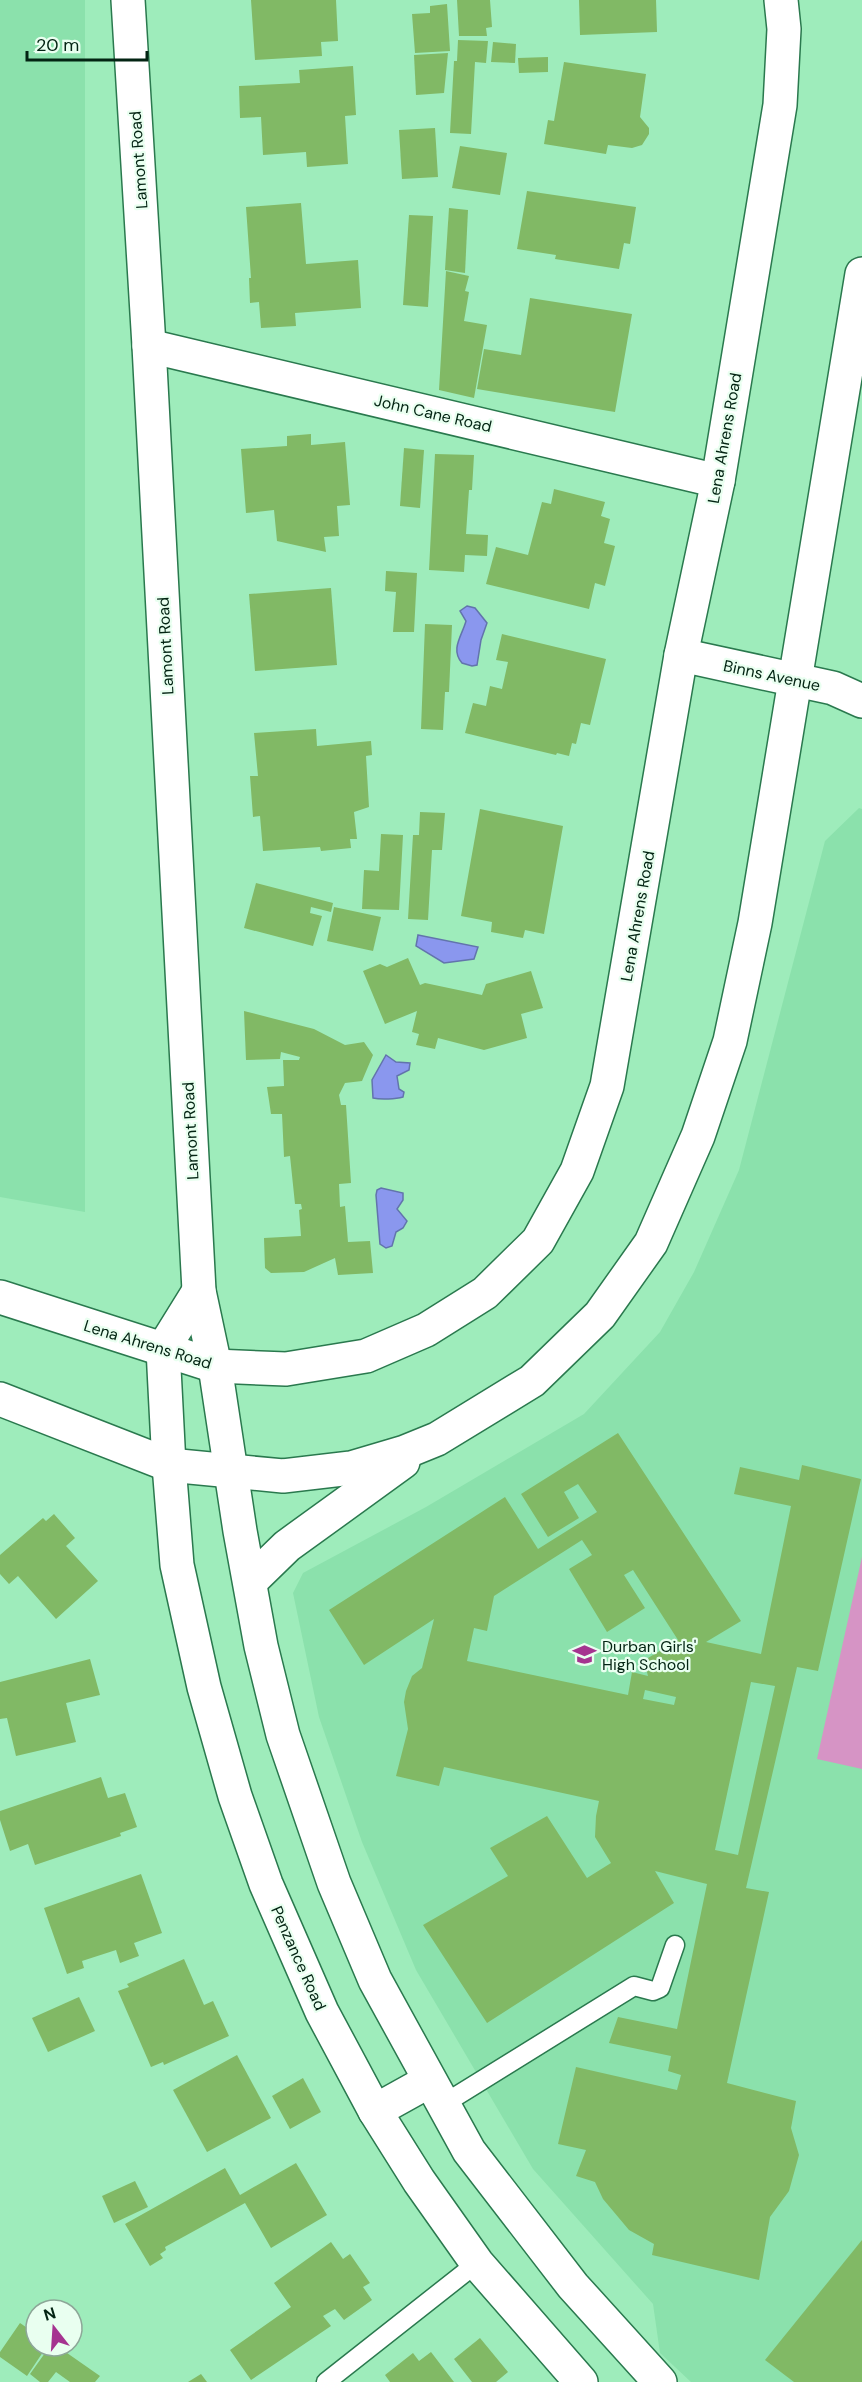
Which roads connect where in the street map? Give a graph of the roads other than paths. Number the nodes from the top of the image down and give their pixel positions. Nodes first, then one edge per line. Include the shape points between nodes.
1 (128, 0) edge
2 (782, 0) edge
3 (862, 274) edge
4 (149, 346) junction
5 (718, 481) junction
6 (681, 656) junction
7 (796, 681) junction
8 (862, 701) edge
9 (199, 1291) junction
10 (0, 1297) edge
11 (163, 1349) junction
12 (215, 1366) junction
13 (0, 1399) edge
14 (437, 1439) junction
15 (169, 1465) junction
16 (231, 1473) junction
17 (250, 1582) junction
18 (675, 1945) dead end
19 (436, 2093) junction
20 (375, 2111) junction
21 (477, 2263) junction
22 (326, 2382) edge
23 (581, 2382) edge
24 (660, 2382) edge

1 - 4 street, Lamont Road
2 - 5 street, Lena Ahrens Road via 780,105
3 - 7 street
4 - 5 street, John Cane Road
4 - 9 street, Lamont Road
5 - 6 street, Lena Ahrens Road
6 - 7 street, Binns Avenue
6 - 12 street, Lena Ahrens Road via 607,1086 577,1171 538,1241 485,1293 426,1330 366,1356 286,1369
7 - 8 street, Binns Avenue via 833,688
7 - 14 street via 755,923 730,1041 698,1136 651,1243 600,1315 532,1381
9 - 11 street
9 - 12 street, Lamont Road
10 - 11 street, Lena Ahrens Road
11 - 12 street, Lena Ahrens Road
11 - 15 street, Penzance Road
12 - 16 street, Lamont Road
13 - 15 street
14 - 16 street via 351,1468 283,1476
14 - 17 street via 287,1546
15 - 16 street
15 - 20 street, Penzance Road via 177,1565 204,1687 235,1796 266,1884 322,2012
16 - 17 street
17 - 19 street via 283,1735 334,1883 375,1980
18 - 19 lane via 660,1988 653,1991 634,1986
19 - 20 street
19 - 24 street via 469,2151 573,2286
20 - 21 street, Penzance Road
21 - 22 lane
21 - 23 street, Penzance Road

